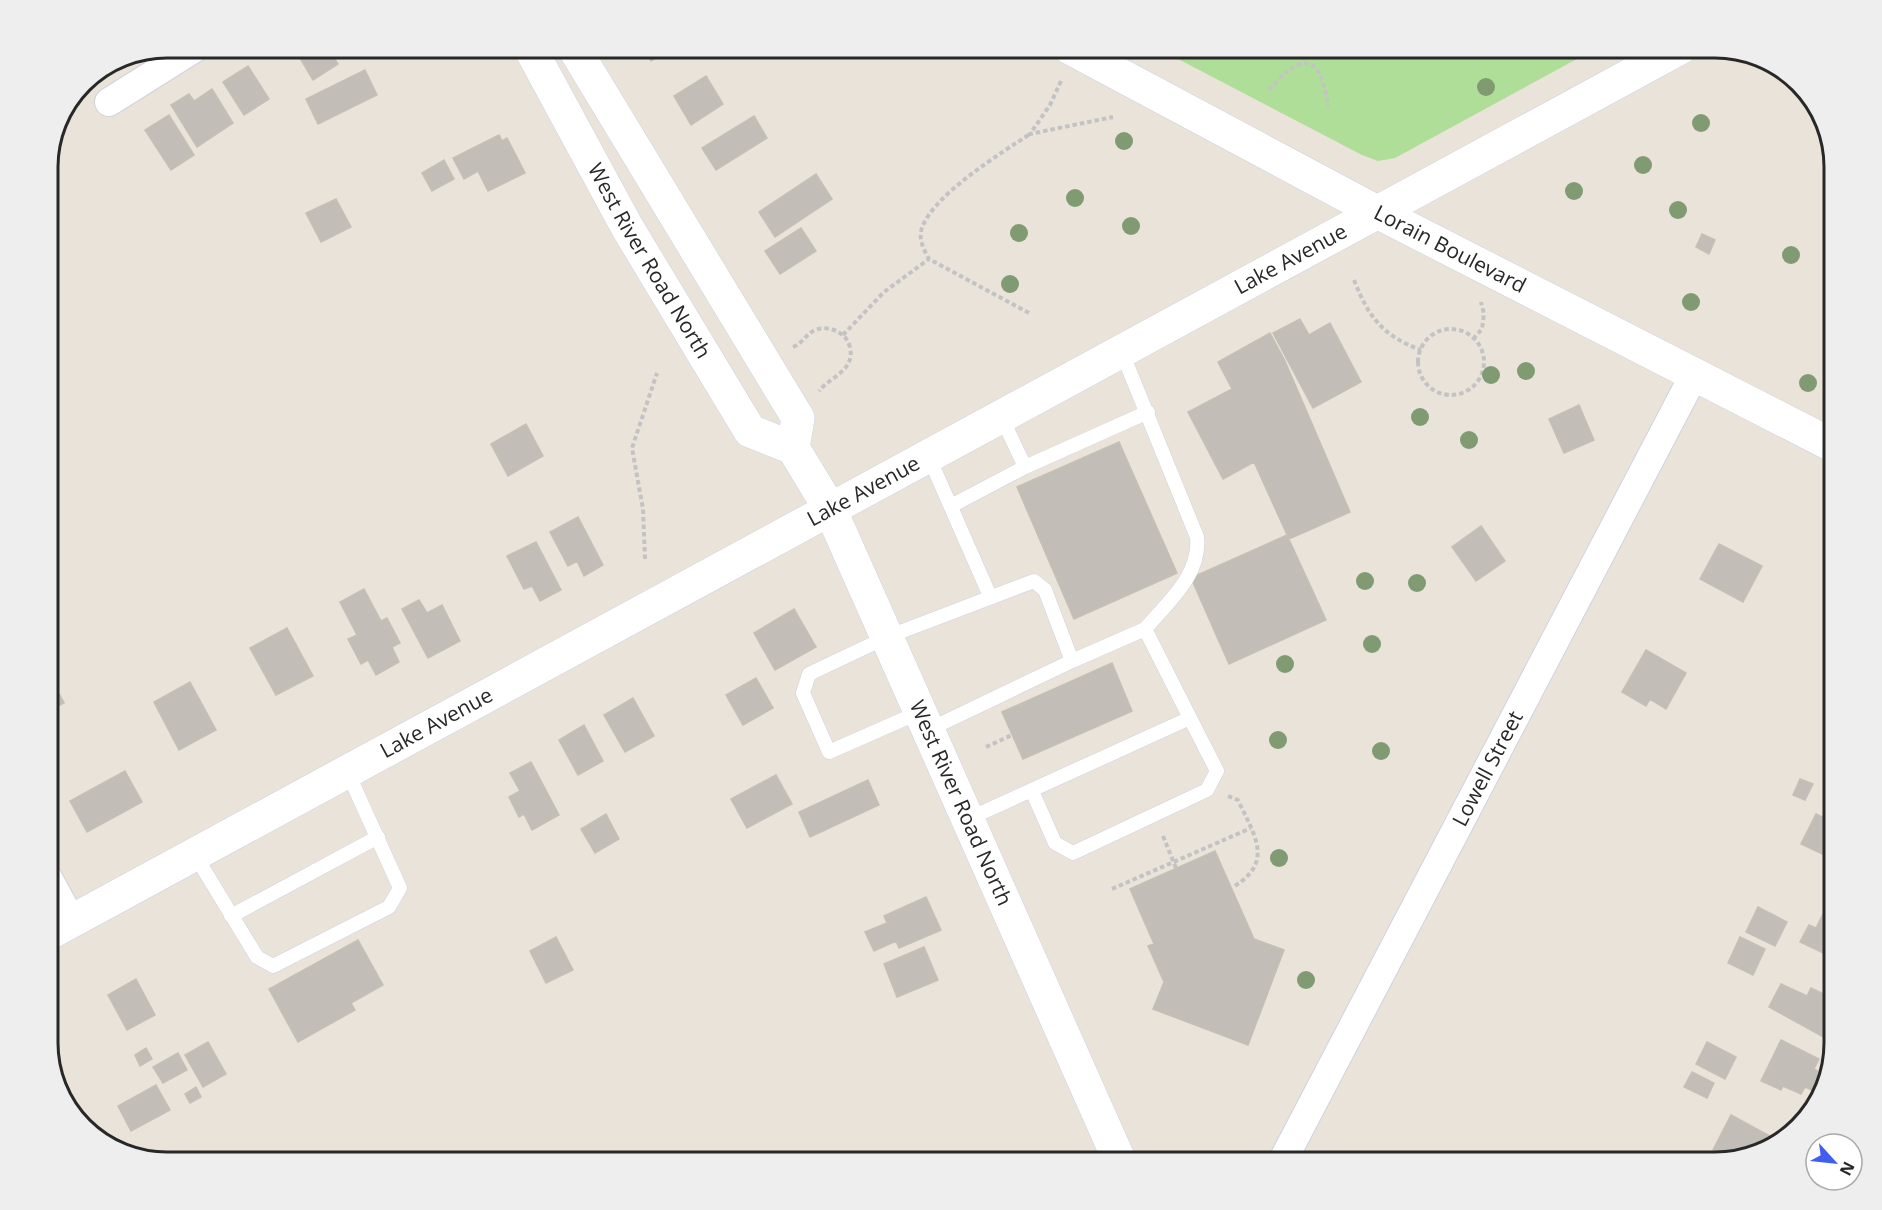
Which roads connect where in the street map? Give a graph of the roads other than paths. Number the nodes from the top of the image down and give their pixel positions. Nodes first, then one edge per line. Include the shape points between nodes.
1 (1089, 58) edge
2 (1661, 58) edge
3 (177, 59) edge
4 (536, 59) edge
5 (580, 59) edge
6 (109, 102) dead end
7 (1377, 212) junction
8 (1121, 350) junction
9 (1694, 375) junction
10 (1148, 412) junction
11 (1001, 416) junction
12 (1824, 441) edge
13 (793, 448) junction
14 (928, 455) junction
15 (1025, 467) junction
16 (951, 507) junction
17 (830, 509) junction
18 (990, 596) junction
19 (1145, 629) junction
20 (887, 637) junction
21 (1072, 661) junction
22 (1190, 717) junction
23 (924, 721) junction
24 (347, 771) junction
25 (1032, 791) junction
26 (968, 819) junction
27 (378, 837) junction
28 (195, 855) junction
29 (231, 916) junction
30 (60, 928) edge
31 (1116, 1152) edge
32 (1287, 1152) edge

1 - 7 street, Lorain Boulevard
2 - 7 street, Lake Avenue
3 - 6 street
4 - 13 street, West River Road North via 627,228 750,431
5 - 13 street, West River Road North via 798,418
7 - 8 street, Lake Avenue
7 - 9 street, Lorain Boulevard
8 - 10 lane
8 - 11 street, Lake Avenue
9 - 12 street, Lorain Boulevard
9 - 32 street, Lowell Street
10 - 15 lane
10 - 19 lane via 1197,537 1199,554 1188,579
11 - 14 street, Lake Avenue
11 - 15 lane
13 - 17 street, West River Road North
14 - 16 lane
14 - 17 street, Lake Avenue
15 - 16 lane
16 - 18 lane
17 - 20 street, West River Road North
17 - 24 street, Lake Avenue
18 - 20 lane
18 - 21 lane via 1034,581 1045,590
19 - 21 lane
19 - 22 lane
20 - 23 street, West River Road North
20 - 23 lane via 809,674 803,693 829,752
21 - 23 lane
22 - 25 lane
22 - 25 lane via 1217,771 1207,790 1073,853 1055,843
23 - 26 street, West River Road North
24 - 27 lane
24 - 28 street, Lake Avenue
25 - 26 lane
26 - 31 street, West River Road North
27 - 29 lane
27 - 29 lane via 400,888 389,907 273,966 256,957
28 - 29 lane
28 - 30 street, Lake Avenue

